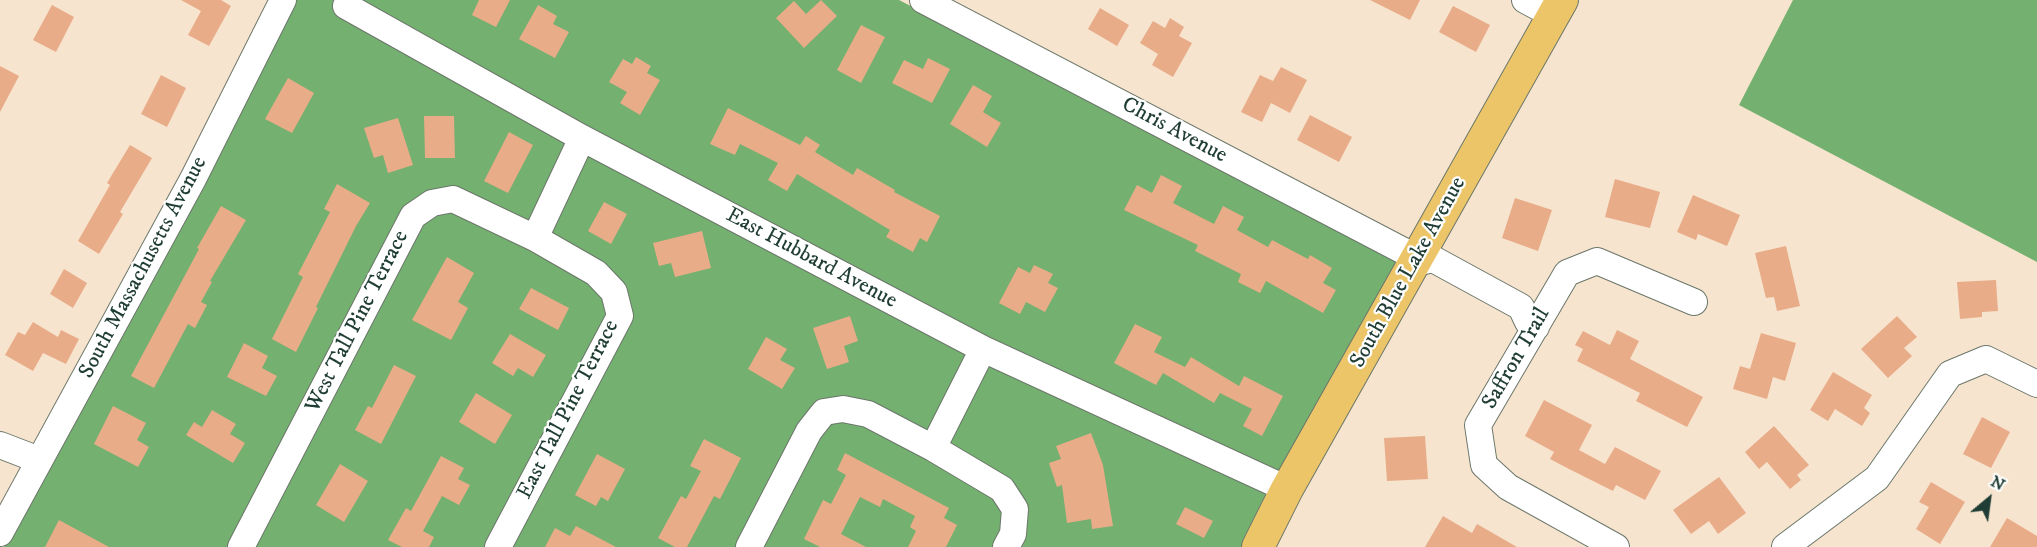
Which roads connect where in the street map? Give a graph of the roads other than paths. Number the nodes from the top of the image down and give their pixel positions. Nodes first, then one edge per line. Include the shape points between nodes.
1 (283, 0) edge
2 (923, 0) edge
3 (1525, 0) edge
4 (346, 6) dead end
5 (1558, 8) edge
6 (582, 138) junction
7 (535, 238) junction
8 (1421, 260) junction
9 (1694, 302) dead end
10 (1532, 325) junction
11 (982, 349) junction
12 (2037, 384) edge
13 (0, 445) edge
14 (933, 448) junction
15 (39, 460) junction
16 (1287, 489) junction
17 (0, 534) edge
18 (241, 547) edge
19 (498, 547) edge
20 (750, 547) edge
21 (1006, 547) edge
22 (1258, 547) edge
23 (1616, 547) edge
24 (1785, 547) edge

1 - 15 street, South Massachusetts Avenue via 194,179
2 - 8 street, Chris Avenue
3 - 5 street
4 - 6 street, East Hubbard Avenue
5 - 8 main road, South Blue Lake Avenue
6 - 7 street
6 - 11 street, East Hubbard Avenue
7 - 18 street, West Tall Pine Terrace via 453,199 432,203 413,216
7 - 19 street, East Tall Pine Terrace via 596,273 614,292 620,316
8 - 10 street, Chris Avenue via 1433,259 1521,307
8 - 16 main road, South Blue Lake Avenue
9 - 10 street, Saffron Trail via 1597,261 1567,273
10 - 23 street, Saffron Trail via 1478,425 1484,465 1508,487
11 - 14 street
11 - 16 street, East Hubbard Avenue
12 - 24 street via 1986,359 1950,374 1877,478
13 - 15 street
14 - 20 street via 868,414 843,409 824,412 809,431
14 - 21 street via 1002,489 1015,509 1013,534
15 - 17 street, South Massachusetts Avenue
16 - 22 main road, South Blue Lake Avenue

